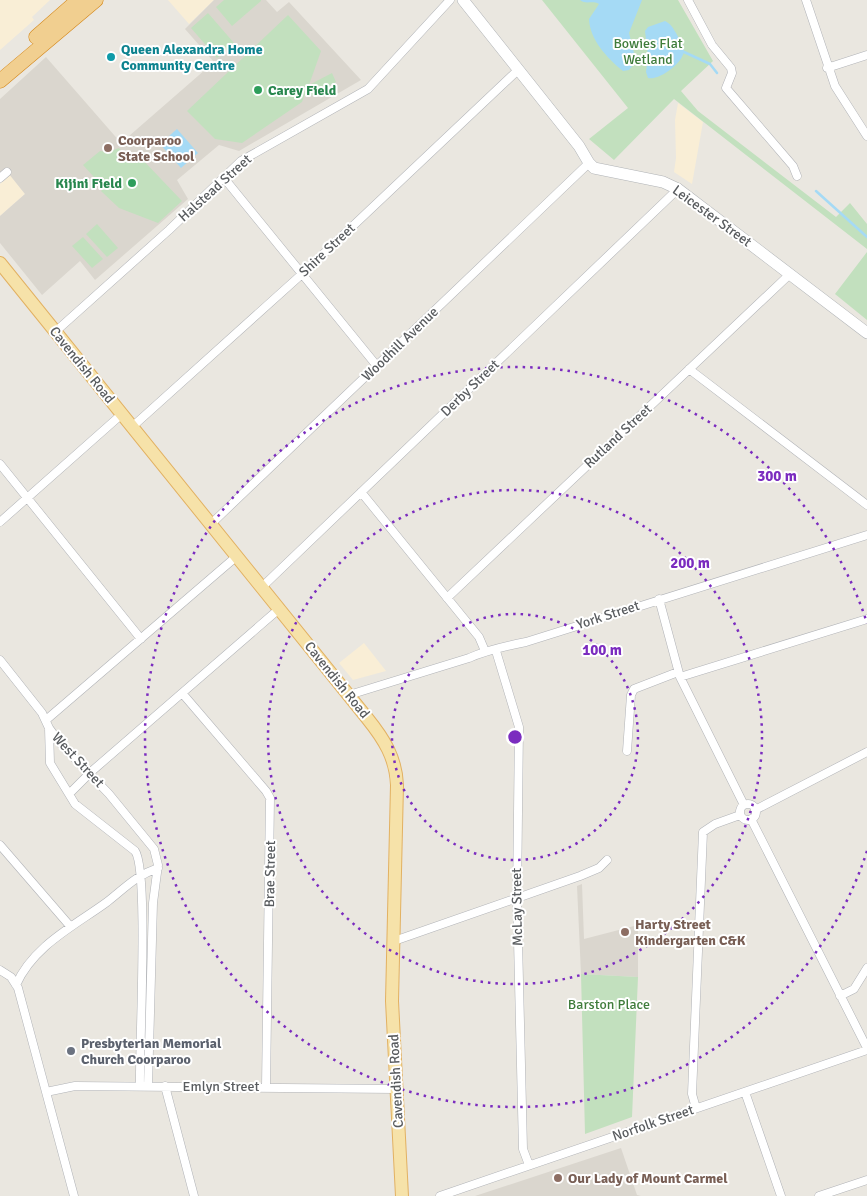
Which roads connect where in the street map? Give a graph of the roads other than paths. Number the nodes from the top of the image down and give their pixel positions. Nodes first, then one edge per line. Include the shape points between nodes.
1 (78, 0) edge
2 (96, 0) edge
3 (450, 0) edge
4 (463, 0) edge
5 (688, 0) edge
6 (806, 0) edge
7 (867, 55) edge
8 (827, 68) junction
9 (0, 69) edge
10 (518, 70) junction
11 (0, 81) edge
12 (867, 136) edge
13 (589, 163) junction
14 (7, 172) dead end
15 (797, 176) dead end
16 (0, 178) edge
17 (224, 178) junction
18 (678, 189) junction
19 (0, 263) edge
20 (302, 274) junction
21 (790, 274) junction
22 (55, 332) junction
23 (867, 333) edge
24 (377, 366) junction
25 (689, 369) junction
26 (122, 414) junction
27 (132, 427) junction
28 (0, 464) edge
29 (361, 492) junction
30 (27, 498) junction
31 (867, 505) edge
32 (0, 522) edge
33 (211, 524) junction
34 (867, 535) edge
35 (237, 556) junction
36 (262, 587) junction
37 (447, 598) junction
38 (659, 599) junction
39 (279, 608) junction
40 (867, 619) edge
41 (141, 639) junction
42 (485, 651) junction
43 (496, 651) junction
44 (0, 660) edge
45 (679, 674) junction
46 (182, 693) junction
47 (349, 695) junction
48 (47, 724) junction
49 (627, 751) dead end
50 (867, 752) edge
51 (88, 774) junction
52 (70, 793) junction
53 (744, 806) junction
54 (755, 810) junction
55 (740, 815) junction
56 (752, 819) junction
57 (0, 846) edge
58 (607, 860) dead end
59 (158, 868) junction
60 (141, 874) junction
61 (517, 898) junction
62 (70, 926) junction
63 (394, 941) junction
64 (867, 968) edge
65 (0, 970) edge
66 (16, 985) junction
67 (840, 996) junction
68 (867, 1049) edge
69 (140, 1086) junction
70 (148, 1086) junction
71 (165, 1086) junction
72 (266, 1087) junction
73 (396, 1089) junction
74 (46, 1092) junction
75 (745, 1092) junction
76 (696, 1108) junction
77 (529, 1165) junction
78 (867, 1180) edge
79 (835, 1194) edge
80 (74, 1196) edge
81 (194, 1196) edge
82 (402, 1196) edge
83 (440, 1196) edge
84 (781, 1196) edge
85 (819, 1196) edge

1 - 9 highway
2 - 11 highway
3 - 17 street, Halstead Street via 368,89 271,142
4 - 10 street
5 - 15 street via 712,45 731,68 726,88 793,166
6 - 8 street
7 - 8 street
8 - 12 street
10 - 13 street
10 - 20 street, Shire Street
13 - 18 street, Leicester Street via 594,168 663,182
13 - 24 street, Woodhill Avenue
14 - 16 street
17 - 20 street
17 - 22 street, Halstead Street
18 - 21 street, Leicester Street
18 - 29 street, Derby Street
19 - 22 main road, Cavendish Road
20 - 24 street
20 - 27 street, Shire Street
21 - 23 street, Leicester Street
21 - 25 street, Rutland Street
22 - 26 main road, Cavendish Road
24 - 33 street, Woodhill Avenue
25 - 31 street
25 - 37 street, Rutland Street
26 - 27 main road, Cavendish Road
26 - 30 street
27 - 33 main road, Cavendish Road
28 - 30 street
29 - 36 street, Derby Street
29 - 37 street
30 - 32 street
30 - 41 street
33 - 35 main road, Cavendish Road
34 - 38 street, York Street
35 - 36 main road, Cavendish Road
35 - 41 street
36 - 39 main road, Cavendish Road
37 - 42 street via 479,637
38 - 43 street, York Street
38 - 45 street
39 - 46 street
39 - 47 main road, Cavendish Road
40 - 45 street
41 - 48 street
42 - 43 street, York Street
42 - 47 street, York Street
43 - 61 street, McLay Street via 519,727
44 - 48 street
45 - 49 street via 634,689 630,695
45 - 53 street
46 - 51 street
46 - 72 street, Brae Street via 270,798
47 - 63 main road, Cavendish Road via 384,740 396,770
48 - 51 street, West Street
48 - 52 street, West Street via 50,763
50 - 54 street
51 - 52 street
51 - 59 street, West Street via 149,840
52 - 60 street, West Street via 79,808 135,851
53 - 54 street via 749,805
53 - 55 street
54 - 56 street
55 - 56 street via 744,819
55 - 76 street via 703,832 692,1094
56 - 67 street
57 - 62 street
58 - 61 street via 599,868
59 - 60 street
59 - 70 street via 153,903
60 - 62 street
60 - 69 street, West Street
61 - 63 street
61 - 77 street, McLay Street via 523,1149
62 - 66 street via 25,967
63 - 73 main road, Cavendish Road via 392,1001
64 - 67 street via 854,989
65 - 66 street via 11,976
66 - 74 street
67 - 68 street
68 - 75 street, Norfolk Street
69 - 70 street, Emlyn Street
69 - 74 street, Emlyn Street via 75,1086
70 - 71 street, Emlyn Street
71 - 72 street, Emlyn Street
71 - 81 street
72 - 73 street, Emlyn Street
73 - 82 main road, Cavendish Road
74 - 80 street
75 - 76 street, Norfolk Street
75 - 84 street
76 - 77 street, Norfolk Street
77 - 83 street, Norfolk Street
78 - 79 street
79 - 85 street

